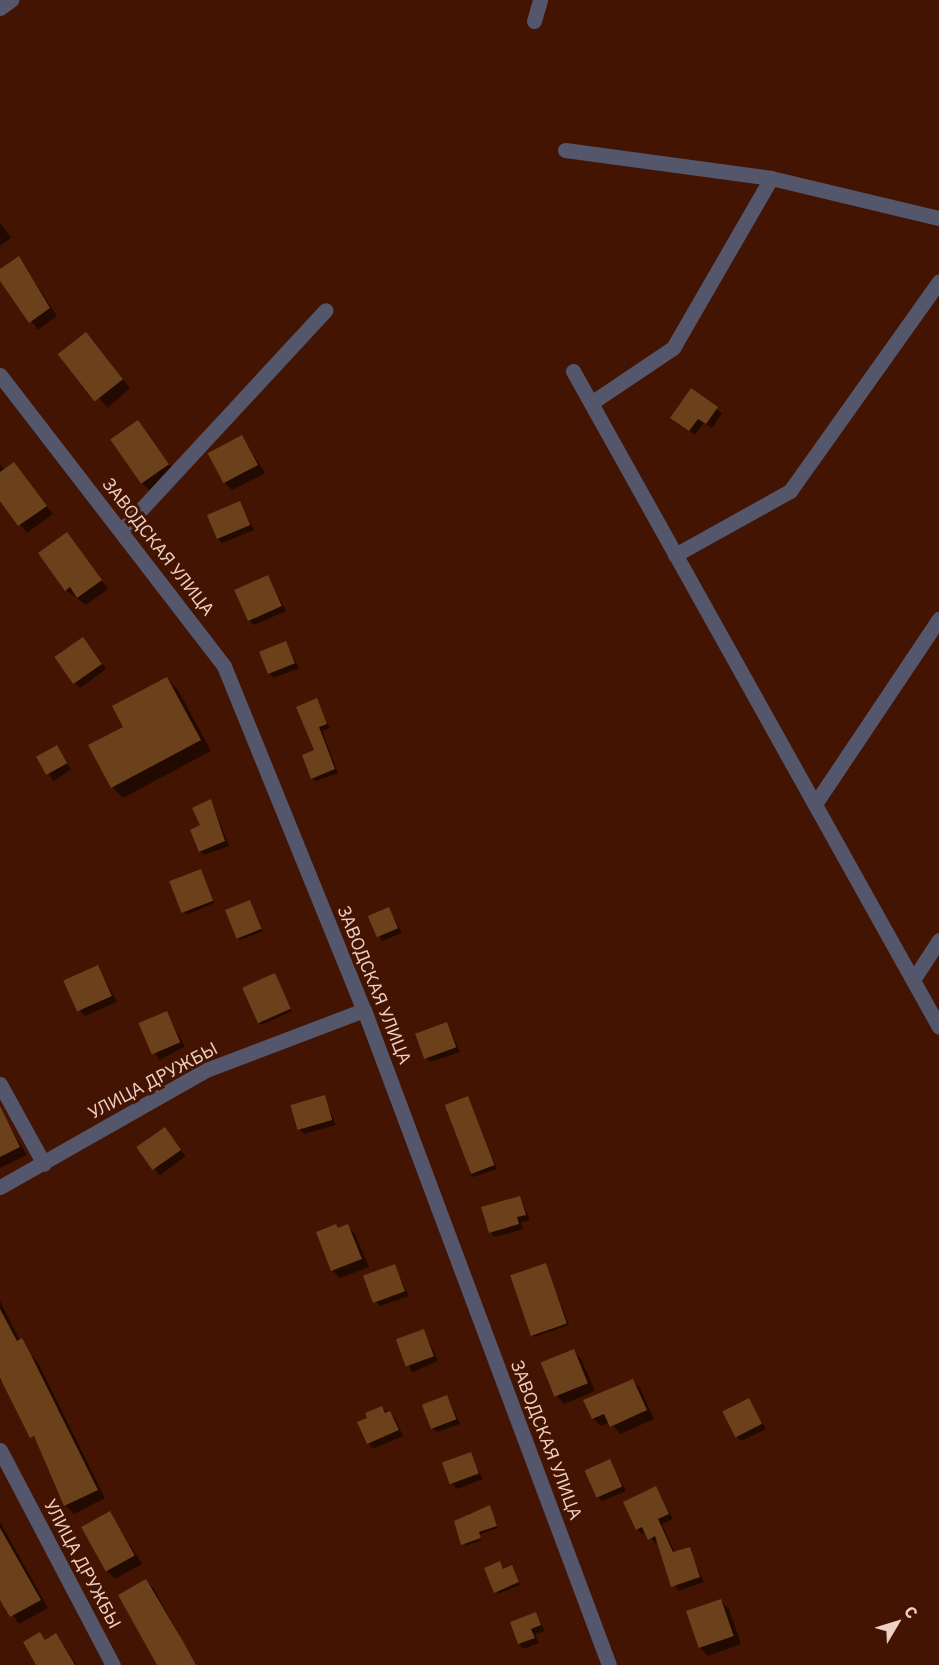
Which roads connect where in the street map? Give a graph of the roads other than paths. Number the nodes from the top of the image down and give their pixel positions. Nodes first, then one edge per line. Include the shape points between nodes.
1 (11, 0) edge
2 (540, 0) edge
3 (0, 8) edge
4 (534, 21) dead end
5 (565, 150) dead end
6 (771, 178) junction
7 (939, 218) edge
8 (939, 281) edge
9 (326, 310) dead end
10 (573, 371) dead end
11 (0, 375) edge
12 (591, 403) junction
13 (121, 531) junction
14 (675, 555) junction
15 (939, 619) edge
16 (815, 804) junction
17 (939, 940) edge
18 (913, 980) junction
19 (364, 1010) junction
20 (939, 1027) edge
21 (0, 1083) edge
22 (44, 1164) junction
23 (0, 1187) edge
24 (0, 1450) edge
25 (113, 1665) edge
26 (609, 1665) edge

1 - 3 street
2 - 4 street
5 - 6 street
6 - 7 street
6 - 12 street via 672,348
8 - 14 street via 790,491
9 - 13 street
10 - 12 street
11 - 13 street, ЗАВОДСКАЯ УЛИЦА
12 - 14 street
13 - 19 street, ЗАВОДСКАЯ УЛИЦА via 224,666
14 - 16 street
15 - 16 street
16 - 18 street
17 - 18 street
18 - 20 street
19 - 22 street, УЛИЦА ДРУЖБЫ via 206,1070
19 - 26 street, ЗАВОДСКАЯ УЛИЦА
21 - 22 street
22 - 23 street, УЛИЦА ДРУЖБЫ
24 - 25 street, УЛИЦА ДРУЖБЫ

